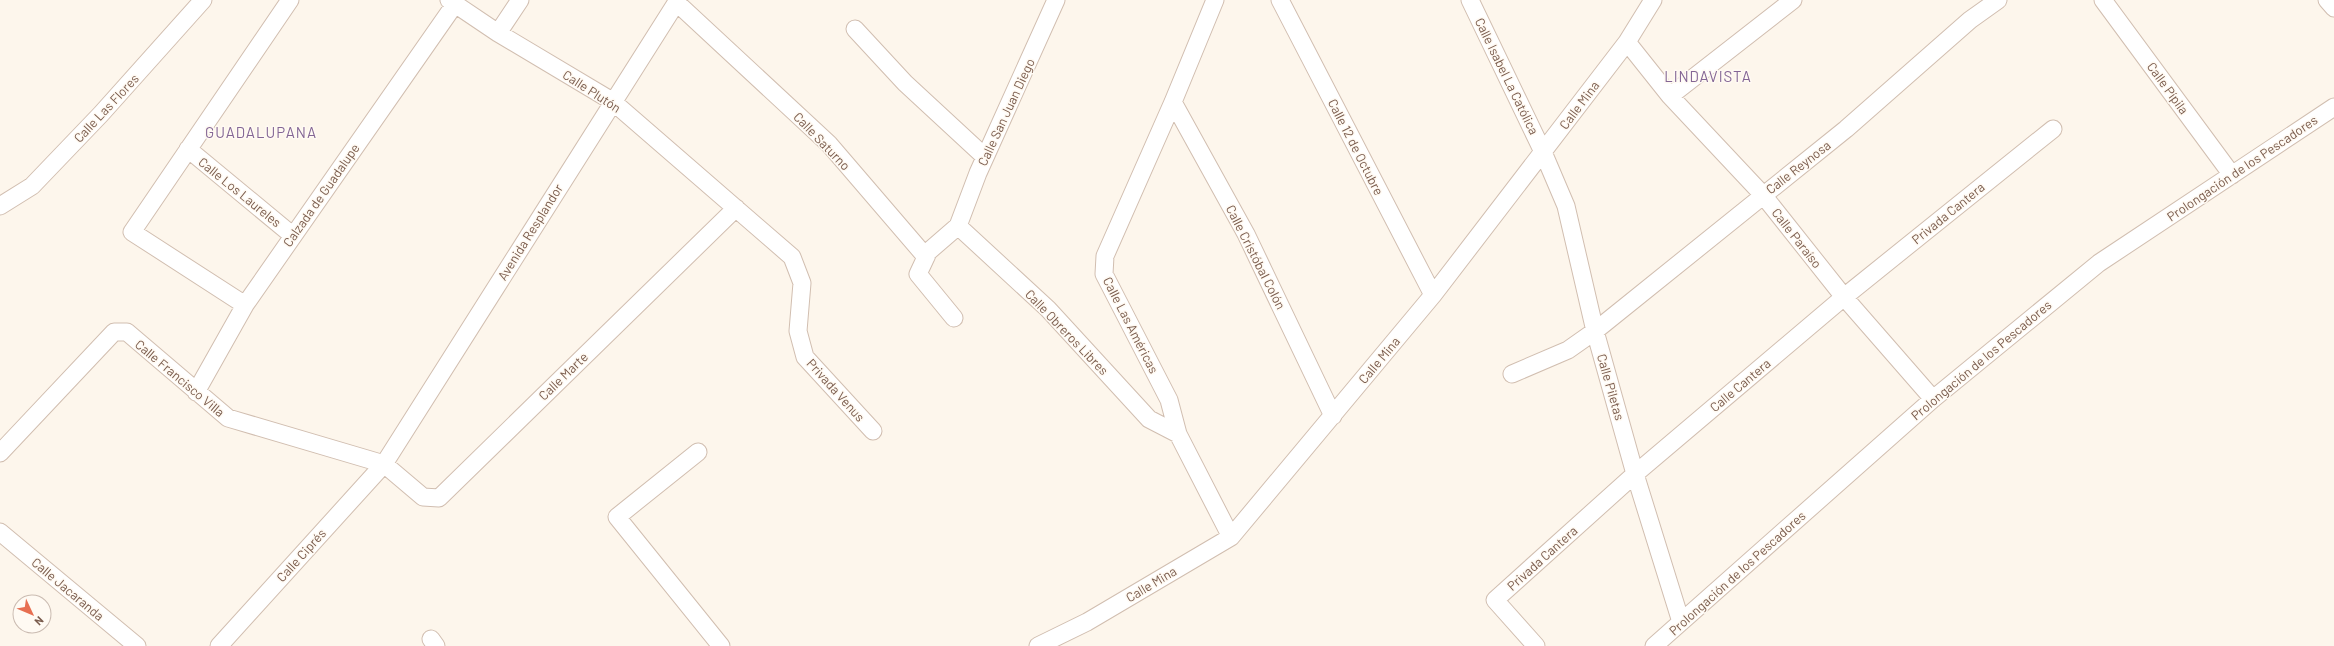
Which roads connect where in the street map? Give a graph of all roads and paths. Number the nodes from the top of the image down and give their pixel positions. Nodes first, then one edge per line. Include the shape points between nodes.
1 (203, 0) edge
2 (290, 0) edge
3 (520, 0) edge
4 (1056, 0) edge
5 (1215, 0) edge
6 (1280, 0) edge
7 (1470, 0) edge
8 (1793, 0) edge
9 (1998, 0) edge
10 (2103, 0) edge
11 (2327, 0) edge
12 (677, 1) edge
13 (1650, 1) edge
14 (452, 2) edge
15 (2334, 8) edge
16 (855, 29) dead end
17 (498, 33) junction
18 (1627, 42) junction
19 (1670, 96) junction
20 (612, 102) junction
21 (1173, 102) junction
22 (2334, 108) edge
23 (2053, 129) dead end
24 (188, 149) junction
25 (1543, 152) junction
26 (985, 157) junction
27 (2232, 175) junction
28 (1763, 195) junction
29 (0, 206) edge
30 (736, 208) junction
31 (958, 226) junction
32 (292, 235) junction
33 (926, 257) junction
34 (1433, 295) junction
35 (1844, 296) junction
36 (245, 306) junction
37 (954, 318) dead end
38 (1595, 331) junction
39 (1512, 374) dead end
40 (196, 392) junction
41 (1933, 399) junction
42 (1333, 416) junction
43 (873, 431) dead end
44 (1178, 434) junction
45 (698, 452) dead end
46 (0, 454) edge
47 (384, 464) junction
48 (1635, 474) junction
49 (0, 532) edge
50 (1231, 537) junction
51 (1681, 622) junction
52 (137, 646) edge
53 (218, 646) edge
54 (721, 646) edge
55 (1038, 646) edge
56 (1536, 646) edge
57 (1654, 646) edge

1 - 29 street, Calle Las Flores via 101,114 32,186
2 - 24 street
3 - 17 street
4 - 26 street, Calle San Juan Diego
5 - 21 street, Calle Las Américas
6 - 34 street, Calle 12 de Octubre
7 - 25 street, Calle Isabel La Católica
8 - 19 street
9 - 28 street, Calle Reynosa via 1970,20 1846,129
10 - 27 street, Calle Pípila
11 - 15 street
12 - 20 street, Avenida Resplandor
12 - 33 street, Calle Saturno via 829,144
13 - 18 street, Calle Mina
14 - 17 street, Calle Plutón
14 - 32 street, Calzada de Guadalupe
16 - 26 street via 904,83
17 - 20 street, Calle Plutón
18 - 19 street, Calle Paraíso
18 - 25 street, Calle Mina
19 - 28 street, Calle Paraíso
20 - 30 street, Calle Plutón
20 - 47 street, Avenida Resplandor
21 - 42 street, Calle Cristóbal Colón via 1246,234
21 - 44 street, Calle Las Américas via 1105,256 1104,274 1169,400
22 - 27 street, Prolongación de los Pescadores
23 - 35 street, Privada Cantera
24 - 32 street, Calle Los Laureles
24 - 36 street via 132,232
25 - 34 street, Calle Mina
25 - 38 street, Calle Piletas via 1566,206
26 - 31 street, Calle San Juan Diego
27 - 41 street, Prolongación de los Pescadores via 2099,263
28 - 35 street, Calle Paraíso
28 - 38 street, Calle Reynosa
30 - 43 street, Privada Venus via 792,257 802,283 798,331 805,357
30 - 47 street, Calle Marte via 439,498 423,497
31 - 33 street via 928,252
31 - 44 street, Calle Obreros Libres via 1048,309 1149,419
32 - 36 street, Calzada de Guadalupe
33 - 37 street via 918,274
34 - 42 street, Calle Mina
35 - 41 street, Calle Paraíso
35 - 48 street, Calle Cantera
36 - 40 street, Calzada de Guadalupe
38 - 39 street, Calle Reynosa via 1568,350
38 - 48 street, Calle Piletas
40 - 46 street, Calle Francisco Villa via 127,332 114,332
40 - 47 street, Calle Francisco Villa via 228,418
41 - 51 street, Prolongación de los Pescadores
42 - 50 street, Calle Mina
44 - 50 street, Calle Las Américas
45 - 54 street via 617,517
47 - 53 street, Calle Ciprés
48 - 51 street, Calle Piletas
48 - 56 street, Privada Cantera via 1495,600
49 - 52 street, Calle Jacaranda
50 - 55 street, Calle Mina via 1087,622
51 - 57 street, Prolongación de los Pescadores

